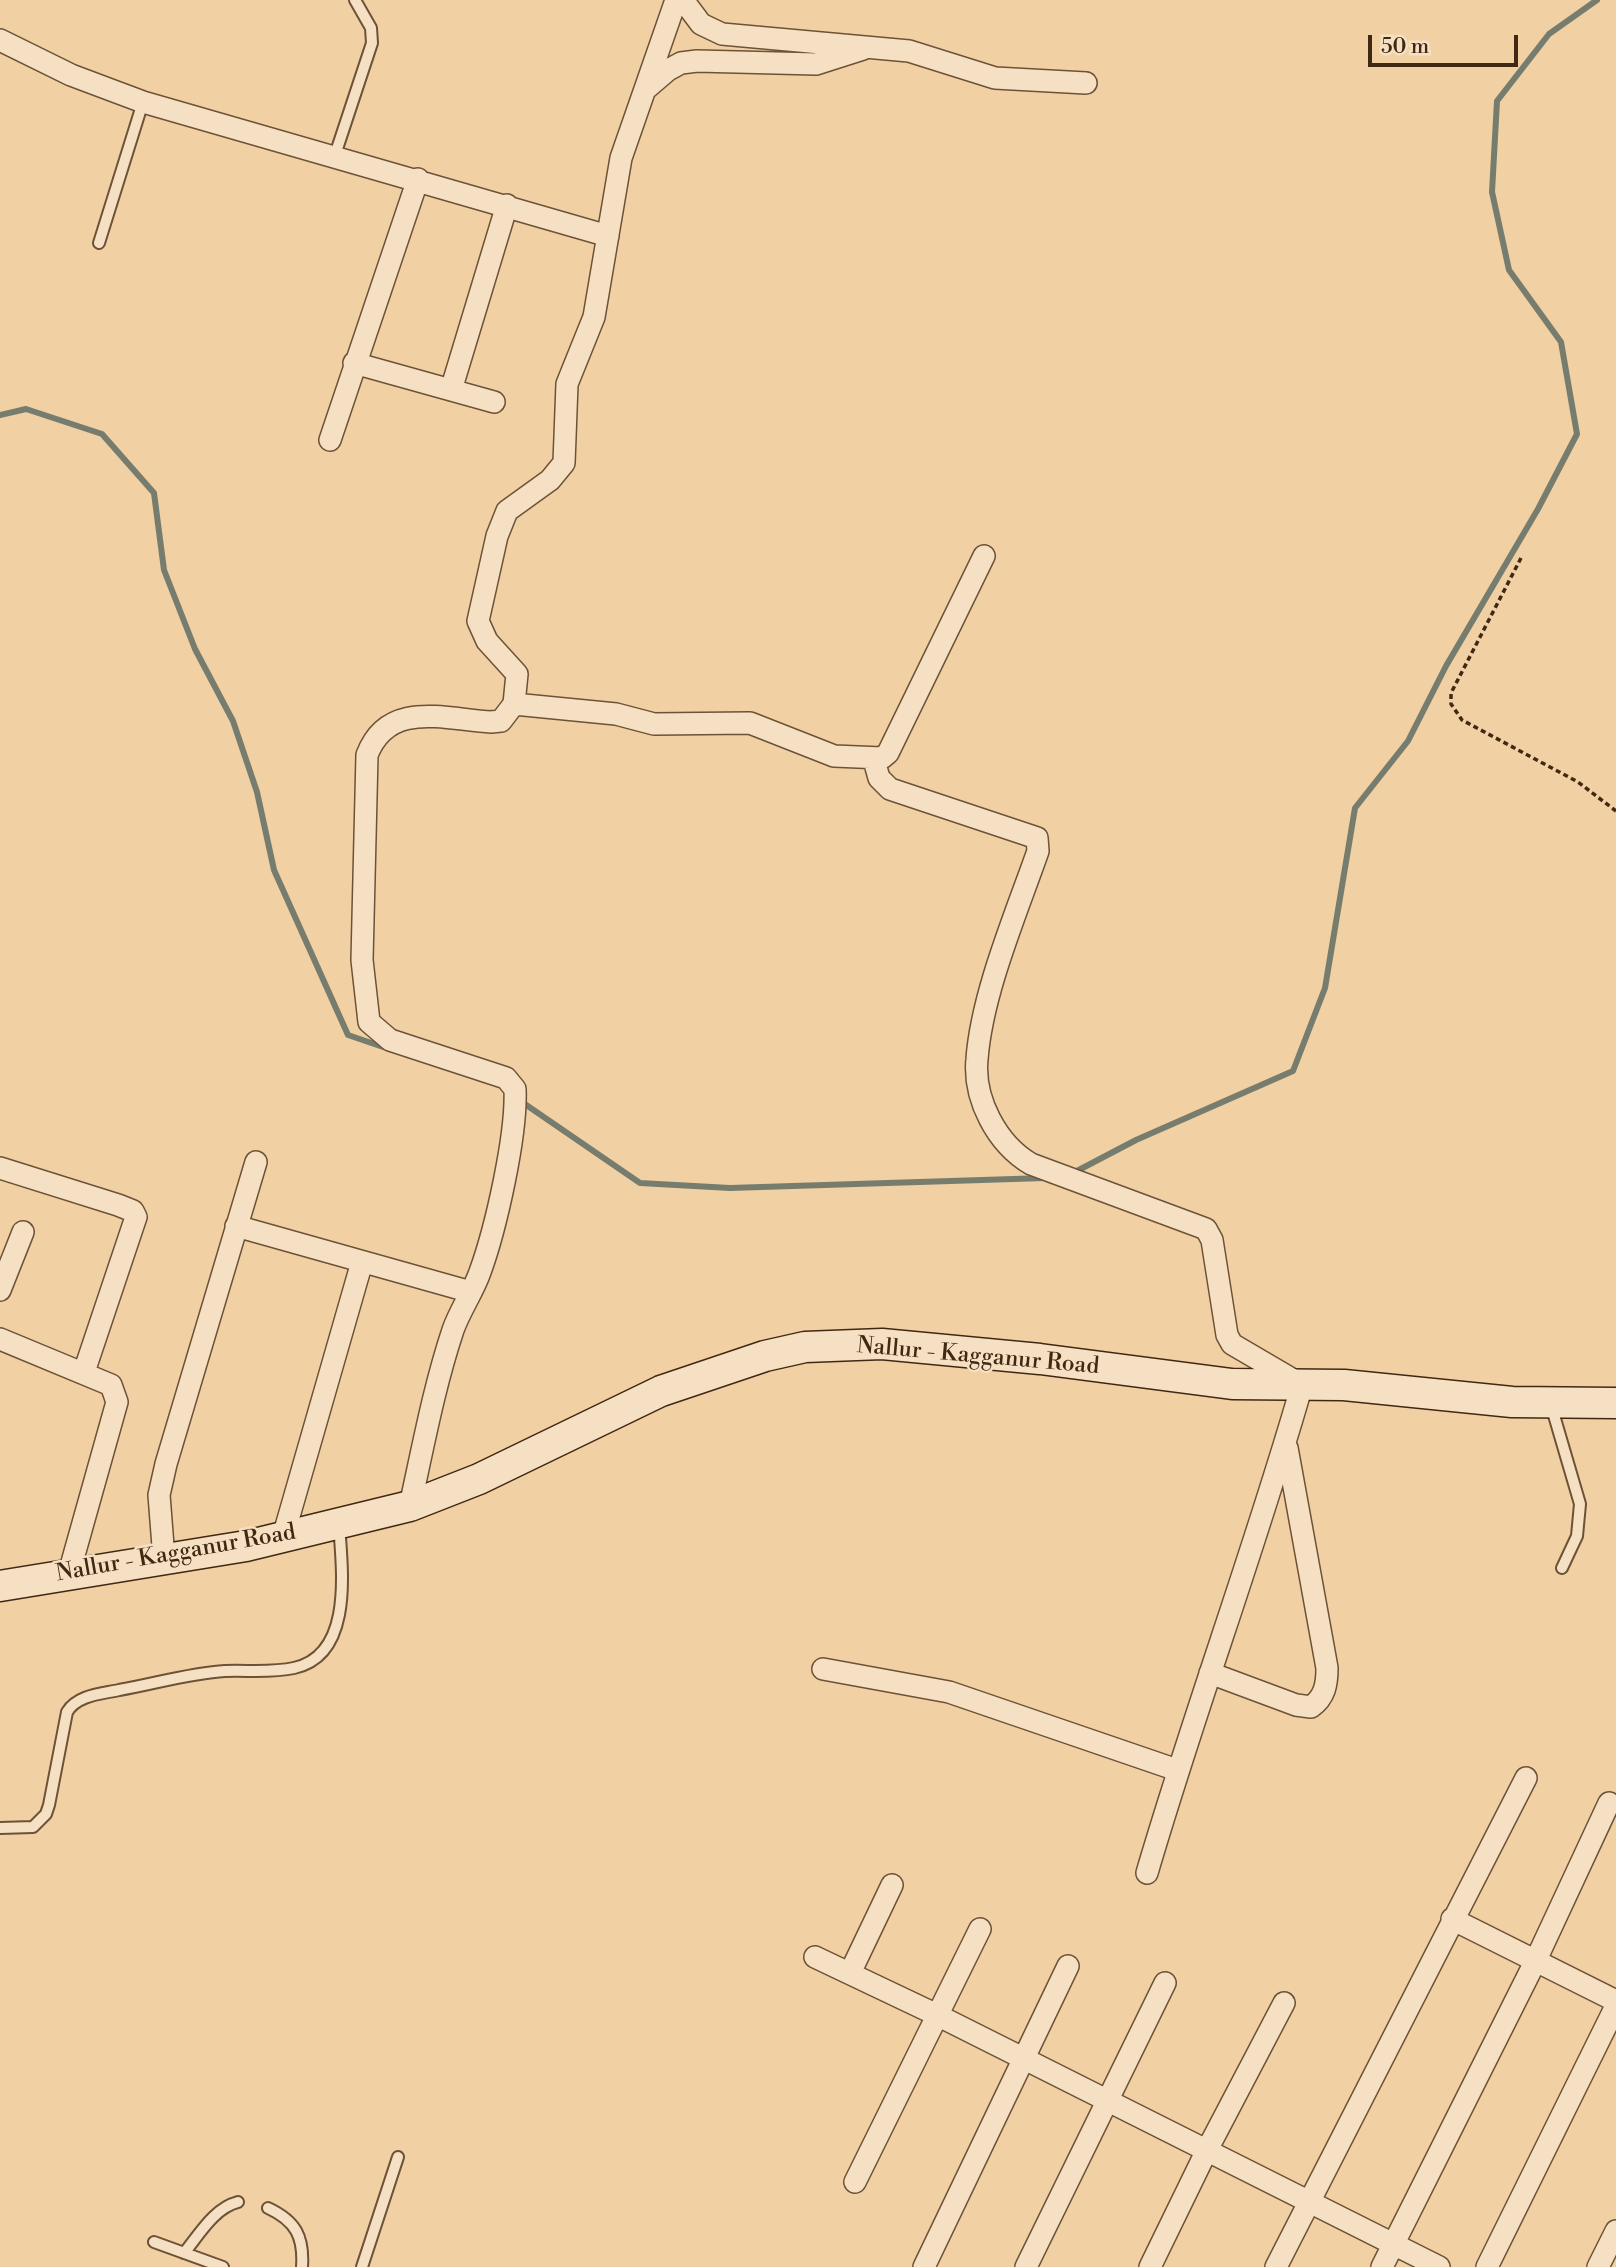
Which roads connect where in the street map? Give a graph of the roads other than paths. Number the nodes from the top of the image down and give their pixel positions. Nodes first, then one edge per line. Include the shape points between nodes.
1 (355, 0) edge
2 (676, 0) edge
3 (683, 0) edge
4 (0, 40) edge
5 (868, 47) junction
6 (1086, 83) dead end
7 (645, 90) junction
8 (143, 102) junction
9 (335, 155) junction
10 (418, 179) junction
11 (507, 205) junction
12 (608, 236) junction
13 (99, 243) dead end
14 (354, 363) junction
15 (451, 390) junction
16 (494, 402) dead end
17 (330, 440) dead end
18 (984, 556) dead end
19 (514, 704) junction
20 (874, 760) junction
21 (256, 1162) dead end
22 (0, 1168) edge
23 (236, 1226) junction
24 (23, 1232) dead end
25 (362, 1262) junction
26 (0, 1290) edge
27 (471, 1292) junction
28 (0, 1339) edge
29 (84, 1372) junction
30 (1302, 1385) junction
31 (1551, 1402) junction
32 (1616, 1403) edge
33 (1286, 1443) junction
34 (410, 1506) junction
35 (339, 1523) junction
36 (283, 1537) junction
37 (164, 1559) junction
38 (1562, 1568) dead end
39 (69, 1573) junction
40 (0, 1586) edge
41 (823, 1668) dead end
42 (1210, 1672) junction
43 (1177, 1770) junction
44 (1526, 1778) dead end
45 (1609, 1803) dead end
46 (0, 1828) edge
47 (1147, 1873) dead end
48 (892, 1885) dead end
49 (1452, 1919) junction
50 (980, 1929) dead end
51 (815, 1957) dead end
52 (1535, 1962) junction
53 (1068, 1966) dead end
54 (850, 1973) junction
55 (1165, 1983) dead end
56 (1284, 2003) dead end
57 (1616, 2003) edge
58 (937, 2015) junction
59 (1024, 2058) junction
60 (1107, 2099) junction
61 (1207, 2150) junction
62 (398, 2157) dead end
63 (855, 2182) dead end
64 (1308, 2201) junction
65 (238, 2203) dead end
66 (268, 2208) dead end
67 (1616, 2231) edge
68 (154, 2242) dead end
69 (1393, 2244) junction
70 (184, 2253) junction
71 (223, 2267) edge
72 (302, 2267) edge
73 (362, 2267) edge
74 (923, 2267) edge
75 (1026, 2267) edge
76 (1150, 2267) edge
77 (1276, 2267) edge
78 (1382, 2267) edge
79 (1439, 2267) edge
80 (1487, 2267) edge
81 (1598, 2267) edge

1 - 9 lane via 371,28 372,44
2 - 7 street
3 - 5 street via 701,24 722,34
4 - 8 street via 71,75
5 - 6 street via 909,51 995,78
5 - 7 street via 816,64 681,63
7 - 12 street via 621,158
8 - 9 street
8 - 13 lane
9 - 10 street
10 - 11 street
10 - 14 street
11 - 12 street
11 - 15 street
12 - 19 street via 594,317 567,384 564,463 500,522 478,621 487,641 517,674
14 - 15 street
14 - 17 street
15 - 16 street
18 - 20 street via 888,752
19 - 20 street via 615,714 654,724 750,723 834,756
19 - 27 street via 501,721 407,717 390,722 367,755 362,960 369,1022 390,1040 506,1077 515,1089 508,1156 480,1274
20 - 30 street via 879,778 890,789 1037,838 1038,851 996,973 976,1059 982,1102 1002,1139 1014,1154 1031,1164 1206,1229 1232,1344
21 - 23 street
22 - 29 street via 118,1205 136,1217
23 - 25 street
23 - 37 street via 159,1495
24 - 26 street
25 - 27 street
25 - 36 street
27 - 34 street via 440,1370
28 - 29 street
29 - 39 street via 111,1385 117,1402
30 - 31 main road, Nallur - Kagganur Road
30 - 33 street
30 - 34 main road, Nallur - Kagganur Road via 1233,1384 882,1344 806,1347 662,1391 479,1479
31 - 32 main road, Nallur - Kagganur Road
31 - 38 lane via 1580,1504 1577,1536
33 - 42 street
33 - 42 street via 1327,1684 1311,1707
34 - 35 main road, Nallur - Kagganur Road
35 - 36 main road, Nallur - Kagganur Road
35 - 46 lane via 339,1608 331,1642 323,1653 295,1668 221,1671 94,1695 72,1705 46,1814 33,1827
36 - 37 main road, Nallur - Kagganur Road
37 - 39 main road, Nallur - Kagganur Road
39 - 40 main road, Nallur - Kagganur Road
41 - 43 street via 949,1692
42 - 43 street
43 - 47 street
44 - 49 street
45 - 52 street
48 - 54 street
49 - 52 street
49 - 64 street
50 - 58 street
51 - 54 street
52 - 57 street
52 - 69 street
53 - 59 street
54 - 58 street
55 - 60 street
56 - 61 street
57 - 80 street
58 - 59 street
58 - 63 street
59 - 60 street
59 - 74 street
60 - 61 street
60 - 75 street
61 - 64 street
61 - 76 street
62 - 73 lane
64 - 69 street
64 - 77 street
65 - 70 lane via 214,2216
66 - 72 lane via 287,2217 298,2230
67 - 81 street
68 - 70 lane
69 - 78 street
69 - 79 street
70 - 71 lane

